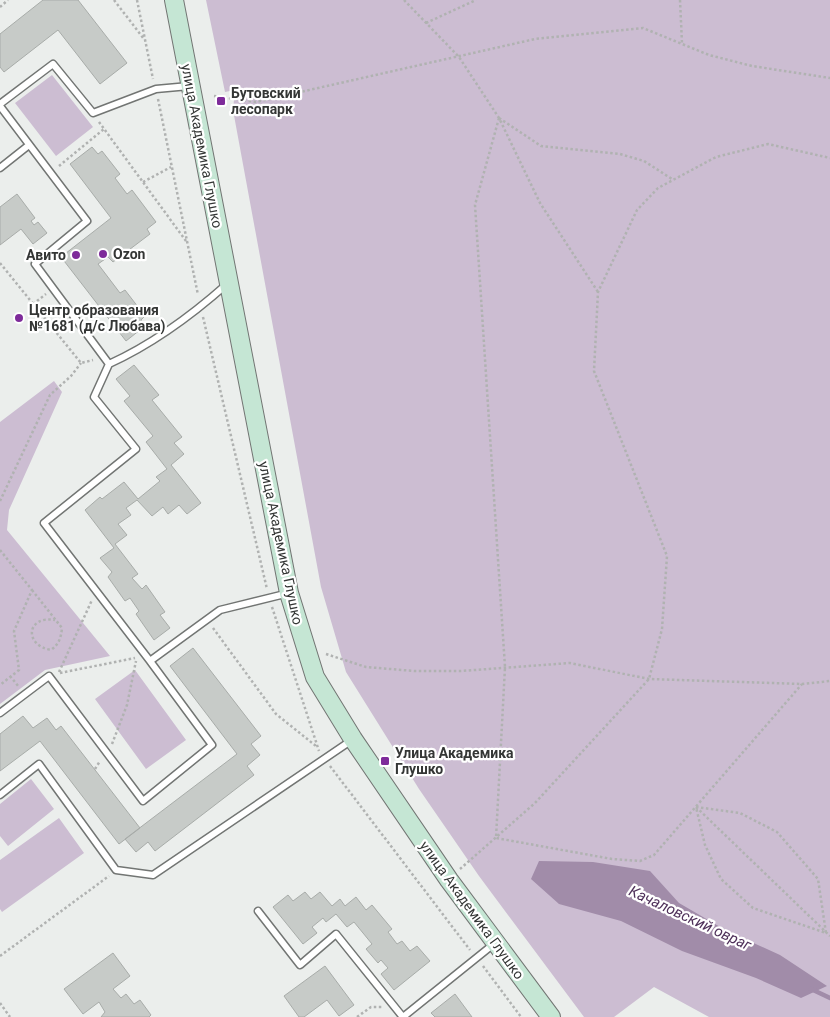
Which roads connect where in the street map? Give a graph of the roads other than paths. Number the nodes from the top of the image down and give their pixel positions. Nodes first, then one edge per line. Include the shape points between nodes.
1 (174, 0) edge
2 (190, 85) junction
3 (0, 105) edge
4 (29, 145) junction
5 (0, 168) edge
6 (228, 283) junction
7 (109, 364) junction
8 (290, 593) junction
9 (150, 661) junction
10 (0, 713) edge
11 (353, 739) junction
12 (0, 795) edge
13 (258, 912) dead end
14 (496, 942) junction
15 (403, 1017) edge
16 (551, 1017) edge

1 - 2 street, улица Академика Глушко
2 - 3 lane via 156,89 93,113 53,64
2 - 6 street, улица Академика Глушко
3 - 4 lane
4 - 5 lane
4 - 7 lane via 87,221 35,264
6 - 7 lane via 200,308 142,349
6 - 8 street, улица Академика Глушко
7 - 9 lane via 94,397 136,449 44,523
8 - 9 lane via 220,610
8 - 11 street, улица Академика Глушко via 315,677
9 - 10 lane via 212,745 143,801 49,676
11 - 12 lane via 153,875 116,870 39,764
11 - 14 street, улица Академика Глушко
13 - 15 lane via 300,965 336,934
14 - 15 lane
14 - 16 street, улица Академика Глушко

